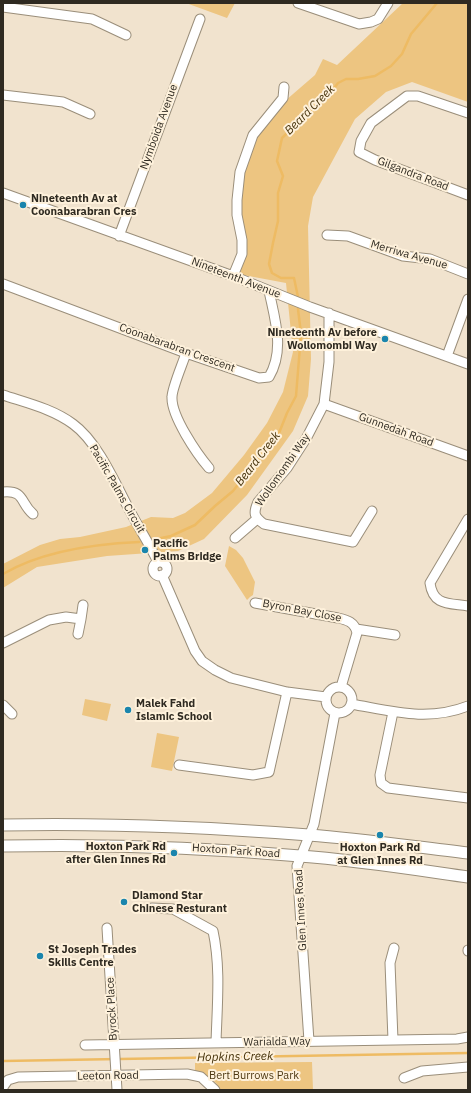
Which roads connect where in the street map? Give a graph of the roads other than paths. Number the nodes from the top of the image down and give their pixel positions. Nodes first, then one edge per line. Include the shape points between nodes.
1 (298, 3) edge
2 (388, 3) edge
3 (3, 7) edge
4 (200, 19) dead end
5 (126, 35) dead end
6 (284, 86) dead end
7 (3, 95) edge
8 (468, 113) edge
9 (90, 114) dead end
10 (3, 192) edge
11 (468, 195) edge
12 (327, 235) dead end
13 (119, 236) junction
14 (468, 274) edge
15 (233, 276) junction
16 (3, 284) edge
17 (269, 291) junction
18 (468, 299) edge
19 (329, 313) junction
20 (186, 353) junction
21 (448, 356) junction
22 (468, 364) edge
23 (3, 395) edge
24 (324, 404) junction
25 (468, 456) edge
26 (209, 468) dead end
27 (3, 492) edge
28 (372, 511) dead end
29 (33, 514) dead end
30 (468, 518) edge
31 (257, 520) junction
32 (235, 538) dead end
33 (255, 603) dead end
34 (83, 605) dead end
35 (468, 606) edge
36 (80, 618) junction
37 (356, 629) junction
38 (78, 634) dead end
39 (396, 635) dead end
40 (3, 643) edge
41 (341, 687) junction
42 (287, 692) junction
43 (326, 697) junction
44 (351, 704) junction
45 (3, 705) edge
46 (468, 706) edge
47 (393, 712) junction
48 (335, 713) junction
49 (12, 714) dead end
50 (179, 765) dead end
51 (468, 798) edge
52 (3, 825) edge
53 (310, 835) junction
54 (3, 846) edge
55 (468, 853) edge
56 (301, 856) junction
57 (468, 877) edge
58 (152, 908) dead end
59 (107, 928) dead end
60 (394, 948) dead end
61 (468, 1038) edge
62 (393, 1040) junction
63 (309, 1041) junction
64 (216, 1043) junction
65 (114, 1044) junction
66 (86, 1045) dead end
67 (468, 1067) edge
68 (116, 1076) junction
69 (404, 1078) dead end
70 (3, 1090) edge
71 (117, 1090) edge
72 (215, 1090) edge

1 - 2 street via 359,24 378,18
3 - 5 street via 92,19
4 - 13 street, Nymboida Avenue
6 - 15 street via 283,98 253,135 240,172 237,215 242,254
7 - 9 street via 63,102
8 - 11 street, Gilgandra Road via 418,96 407,96 371,123 361,141 359,152
10 - 13 street, Nineteenth Avenue
12 - 14 street, Merriwa Avenue via 348,236 403,256 430,259
13 - 15 street, Nineteenth Avenue
15 - 17 street, Nineteenth Avenue
16 - 20 street, Coonabarabran Crescent
17 - 19 street, Nineteenth Avenue
17 - 20 street, Coonabarabran Crescent via 278,335 277,355 269,377 259,378
18 - 21 street
19 - 21 street, Nineteenth Avenue
19 - 24 street, Wollomombi Way via 329,362
20 - 26 street via 172,395 172,405 177,418
21 - 22 street, Nineteenth Avenue
23 - 42 street, Pacific Palms Circuit via 60,415 75,425 97,451 158,562 154,566 154,572 162,575 195,651 202,661 231,678
24 - 25 street, Gunnedah Road
24 - 31 street, Wollomombi Way via 308,437 287,468 258,502 255,514
27 - 29 street via 12,491 23,498
28 - 31 street, Wollomombi Way via 353,542 264,524
30 - 35 street via 430,583 435,598
31 - 32 street
33 - 37 street, Byron Bay Close via 349,620
34 - 36 street
36 - 38 street
36 - 40 street via 49,620
37 - 39 street
37 - 41 street via 356,638
41 - 43 street via 331,690
41 - 44 street via 350,694
42 - 43 street
42 - 50 street via 269,772 253,775
43 - 48 street via 327,707
44 - 47 street
44 - 48 street via 345,711
45 - 49 street
46 - 47 street via 436,714
47 - 51 street via 381,769 380,780 383,786
48 - 53 street, Glen Innes Road
52 - 53 main road, Hoxton Park Road via 168,826
53 - 55 main road, Hoxton Park Road
53 - 56 street, Glen Innes Road
54 - 56 main road, Hoxton Park Road via 137,846
56 - 57 main road, Hoxton Park Road
56 - 63 street, Glen Innes Road via 297,869
58 - 64 street via 172,909 213,931 218,986
59 - 65 street, Byrock Place
60 - 62 street via 390,963
61 - 62 street, Warialda Way
62 - 63 street, Warialda Way
63 - 64 street, Warialda Way
64 - 65 street, Warialda Way
65 - 66 street, Warialda Way
65 - 68 street, Byrock Place
67 - 69 street via 422,1071
68 - 70 street, Leeton Road via 18,1077 8,1080
68 - 71 street, Byrock Place
68 - 72 street, Leeton Road via 187,1074 201,1076

